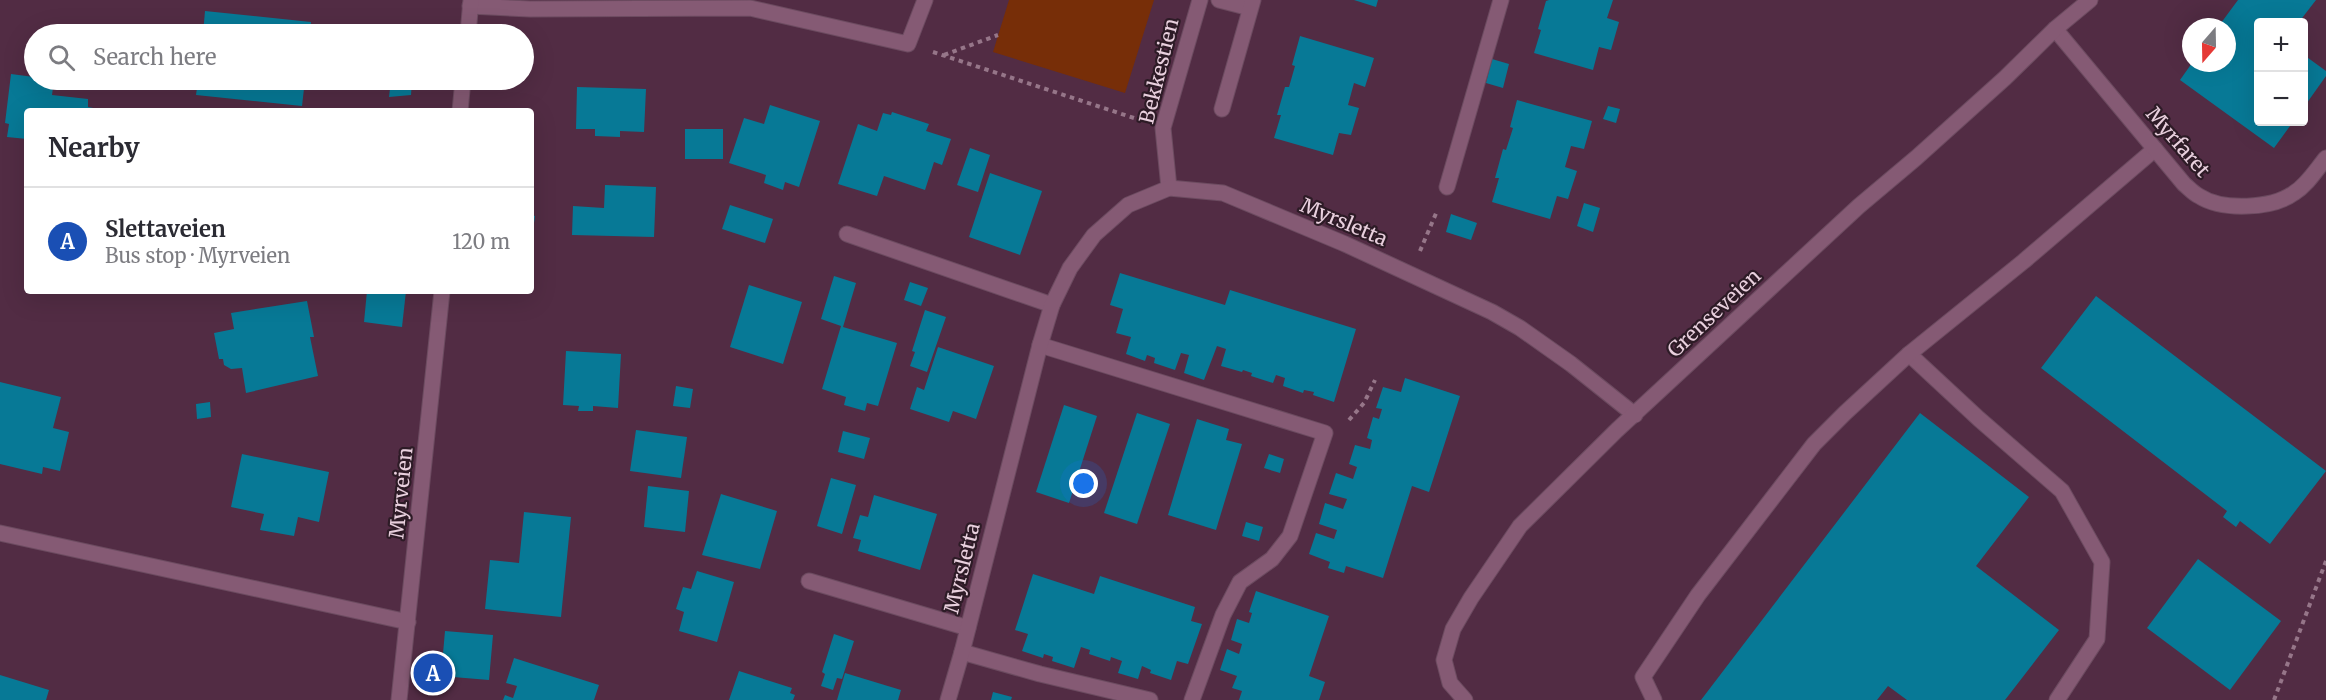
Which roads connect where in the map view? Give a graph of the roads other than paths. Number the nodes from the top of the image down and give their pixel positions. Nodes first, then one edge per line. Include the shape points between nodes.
1 (925, 0) edge
2 (1200, 0) edge
3 (1219, 0) edge
4 (1501, 0) edge
5 (2090, 0) edge
6 (471, 3) edge
7 (1251, 4) edge
8 (469, 24) edge
9 (2055, 29) junction
10 (462, 90) edge
11 (460, 108) edge
12 (1222, 109) dead end
13 (2155, 149) junction
14 (2326, 158) edge
15 (1447, 186) road end
16 (1169, 188) junction
17 (846, 234) dead end
18 (442, 294) edge
19 (1052, 305) junction
20 (1040, 345) junction
21 (1909, 354) junction
22 (1635, 416) junction
23 (0, 533) edge
24 (809, 581) dead end
25 (408, 622) junction
26 (968, 628) junction
27 (962, 652) junction
28 (399, 700) edge
29 (948, 700) edge
30 (1150, 700) edge
31 (1192, 700) edge
32 (1465, 700) edge
33 (1654, 700) edge
34 (2057, 700) edge

1 - 6 street via 908,44 750,8 530,9
2 - 16 street, Bekkestien via 1163,128
3 - 7 street
4 - 15 street
5 - 9 street, Grenseveien
6 - 8 street
7 - 12 street
9 - 13 street, Myrfaret
9 - 22 street, Grenseveien
10 - 11 street
13 - 14 street, Myrfaret via 2199,197 2248,207 2294,194
13 - 21 street
16 - 19 street, Myrsletta via 1128,205 1094,235 1070,268
16 - 22 street, Myrsletta via 1223,193 1492,312 1570,364
17 - 19 street
18 - 25 street, Myrveien
19 - 20 street, Myrsletta
20 - 26 street, Myrsletta
20 - 31 street via 1325,433 1290,536 1272,559 1240,582 1223,615
21 - 33 street via 1814,444 1698,595 1643,677
21 - 34 street via 2062,491 2102,562 2097,639
22 - 32 street, Grenseveien via 1520,526 1471,598 1453,629 1444,660 1450,683
23 - 25 street
24 - 26 street, Myrsletta
25 - 28 street, Myrveien
26 - 27 street, Myrsletta
27 - 29 street, Myrsletta
27 - 30 street

